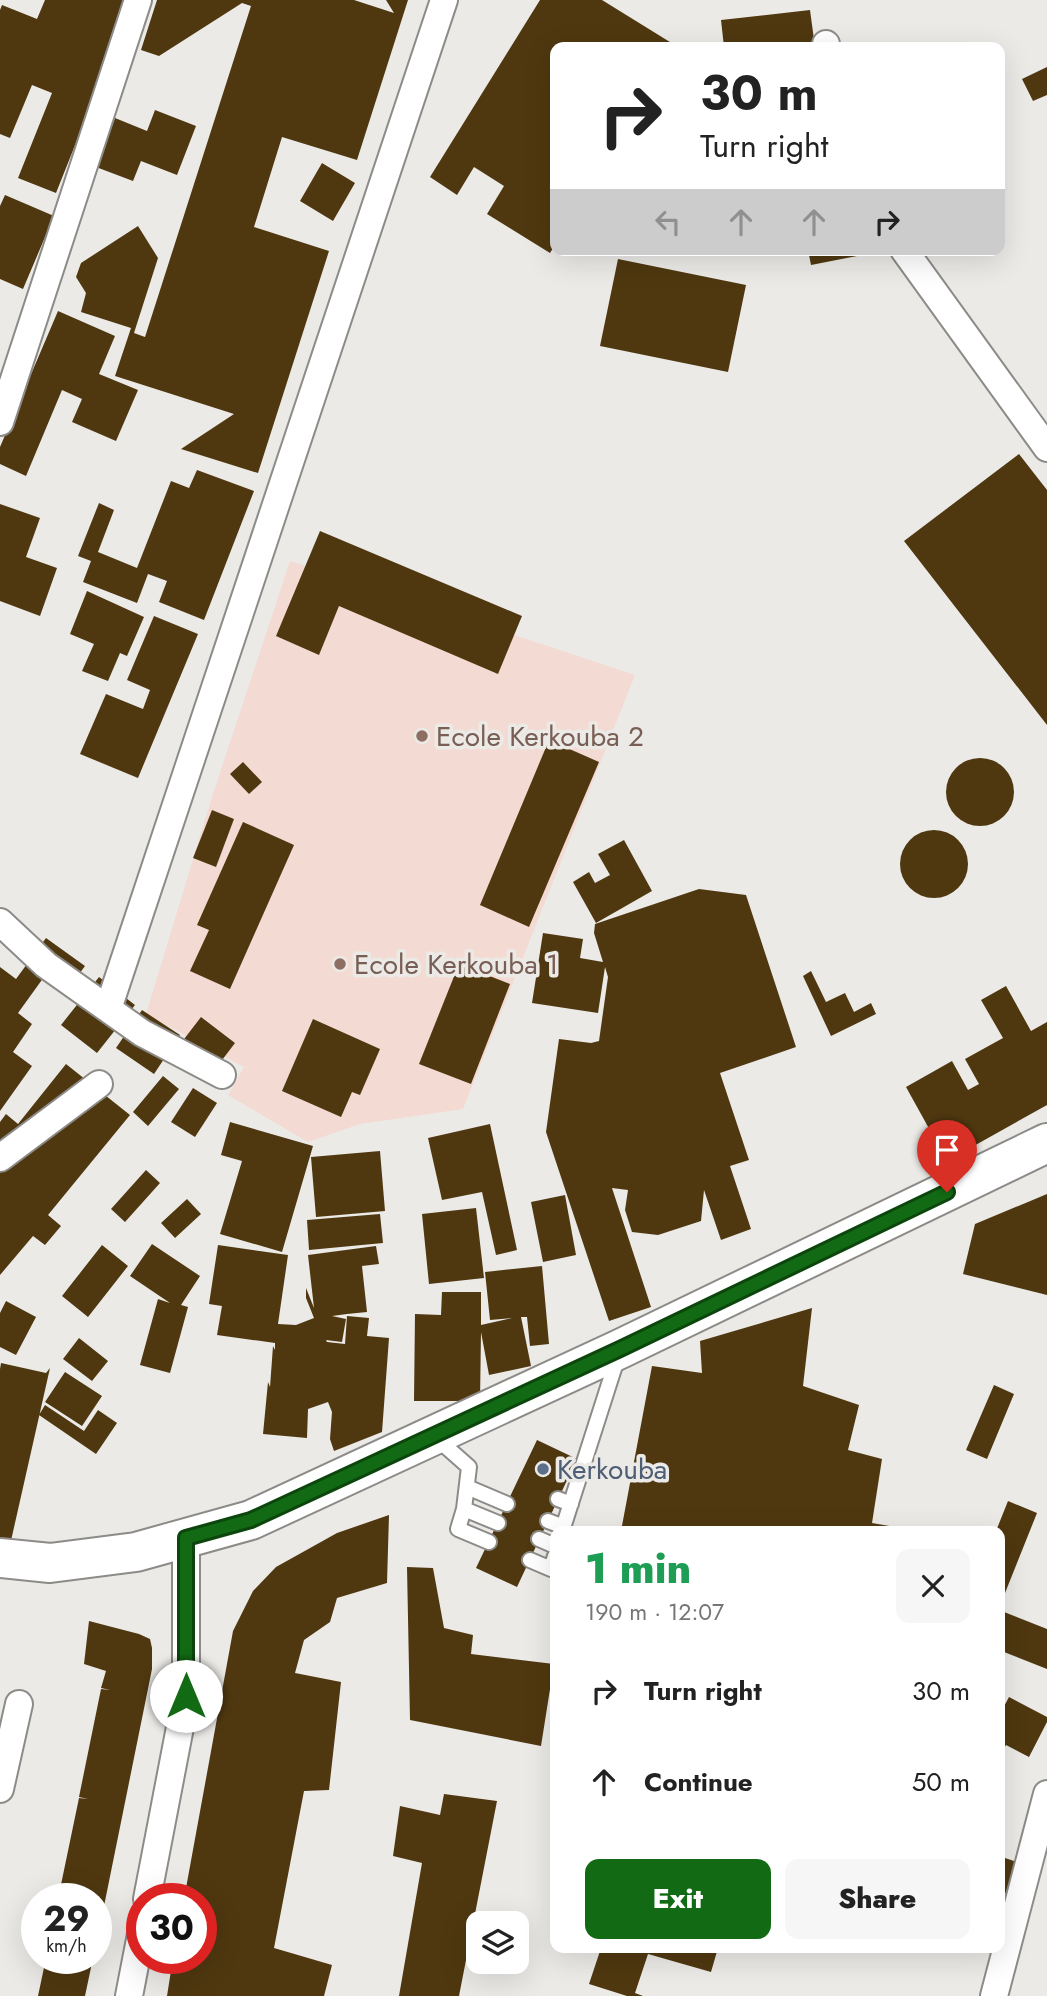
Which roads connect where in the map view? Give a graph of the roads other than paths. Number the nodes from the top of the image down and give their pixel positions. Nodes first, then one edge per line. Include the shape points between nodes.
1 (138, 0) edge
2 (444, 0) edge
3 (908, 256) edge
4 (0, 422) edge
5 (1047, 448) edge
6 (0, 922) edge
7 (108, 1009) junction
8 (222, 1075) dead end
9 (99, 1084) dead end
10 (1047, 1143) edge
11 (0, 1158) edge
12 (620, 1349) junction
13 (433, 1435) junction
14 (467, 1487) junction
15 (507, 1504) dead end
16 (464, 1509) junction
17 (548, 1521) dead end
18 (498, 1523) dead end
19 (557, 1526) edge
20 (563, 1526) edge
21 (186, 1538) junction
22 (539, 1539) dead end
23 (489, 1542) dead end
24 (550, 1544) edge
25 (0, 1558) edge
26 (530, 1560) dead end
27 (550, 1569) edge
28 (19, 1704) dead end
29 (0, 1789) edge
30 (1047, 1794) edge
31 (151, 1883) edge
32 (133, 1974) edge
33 (129, 1996) edge
34 (994, 1996) edge

1 - 4 street
2 - 7 street
3 - 5 street
6 - 7 street via 46,965
7 - 8 street via 142,1033
9 - 11 street
10 - 12 main road
12 - 13 main road
12 - 20 lane via 565,1501
13 - 14 lane via 469,1467
13 - 21 main road via 251,1520
14 - 15 lane
14 - 16 lane
16 - 18 lane
16 - 23 lane via 458,1528
17 - 19 lane
21 - 25 main road via 136,1552 50,1563
21 - 31 street via 186,1696
22 - 24 lane
26 - 27 lane
28 - 29 street
30 - 34 street
32 - 33 street

